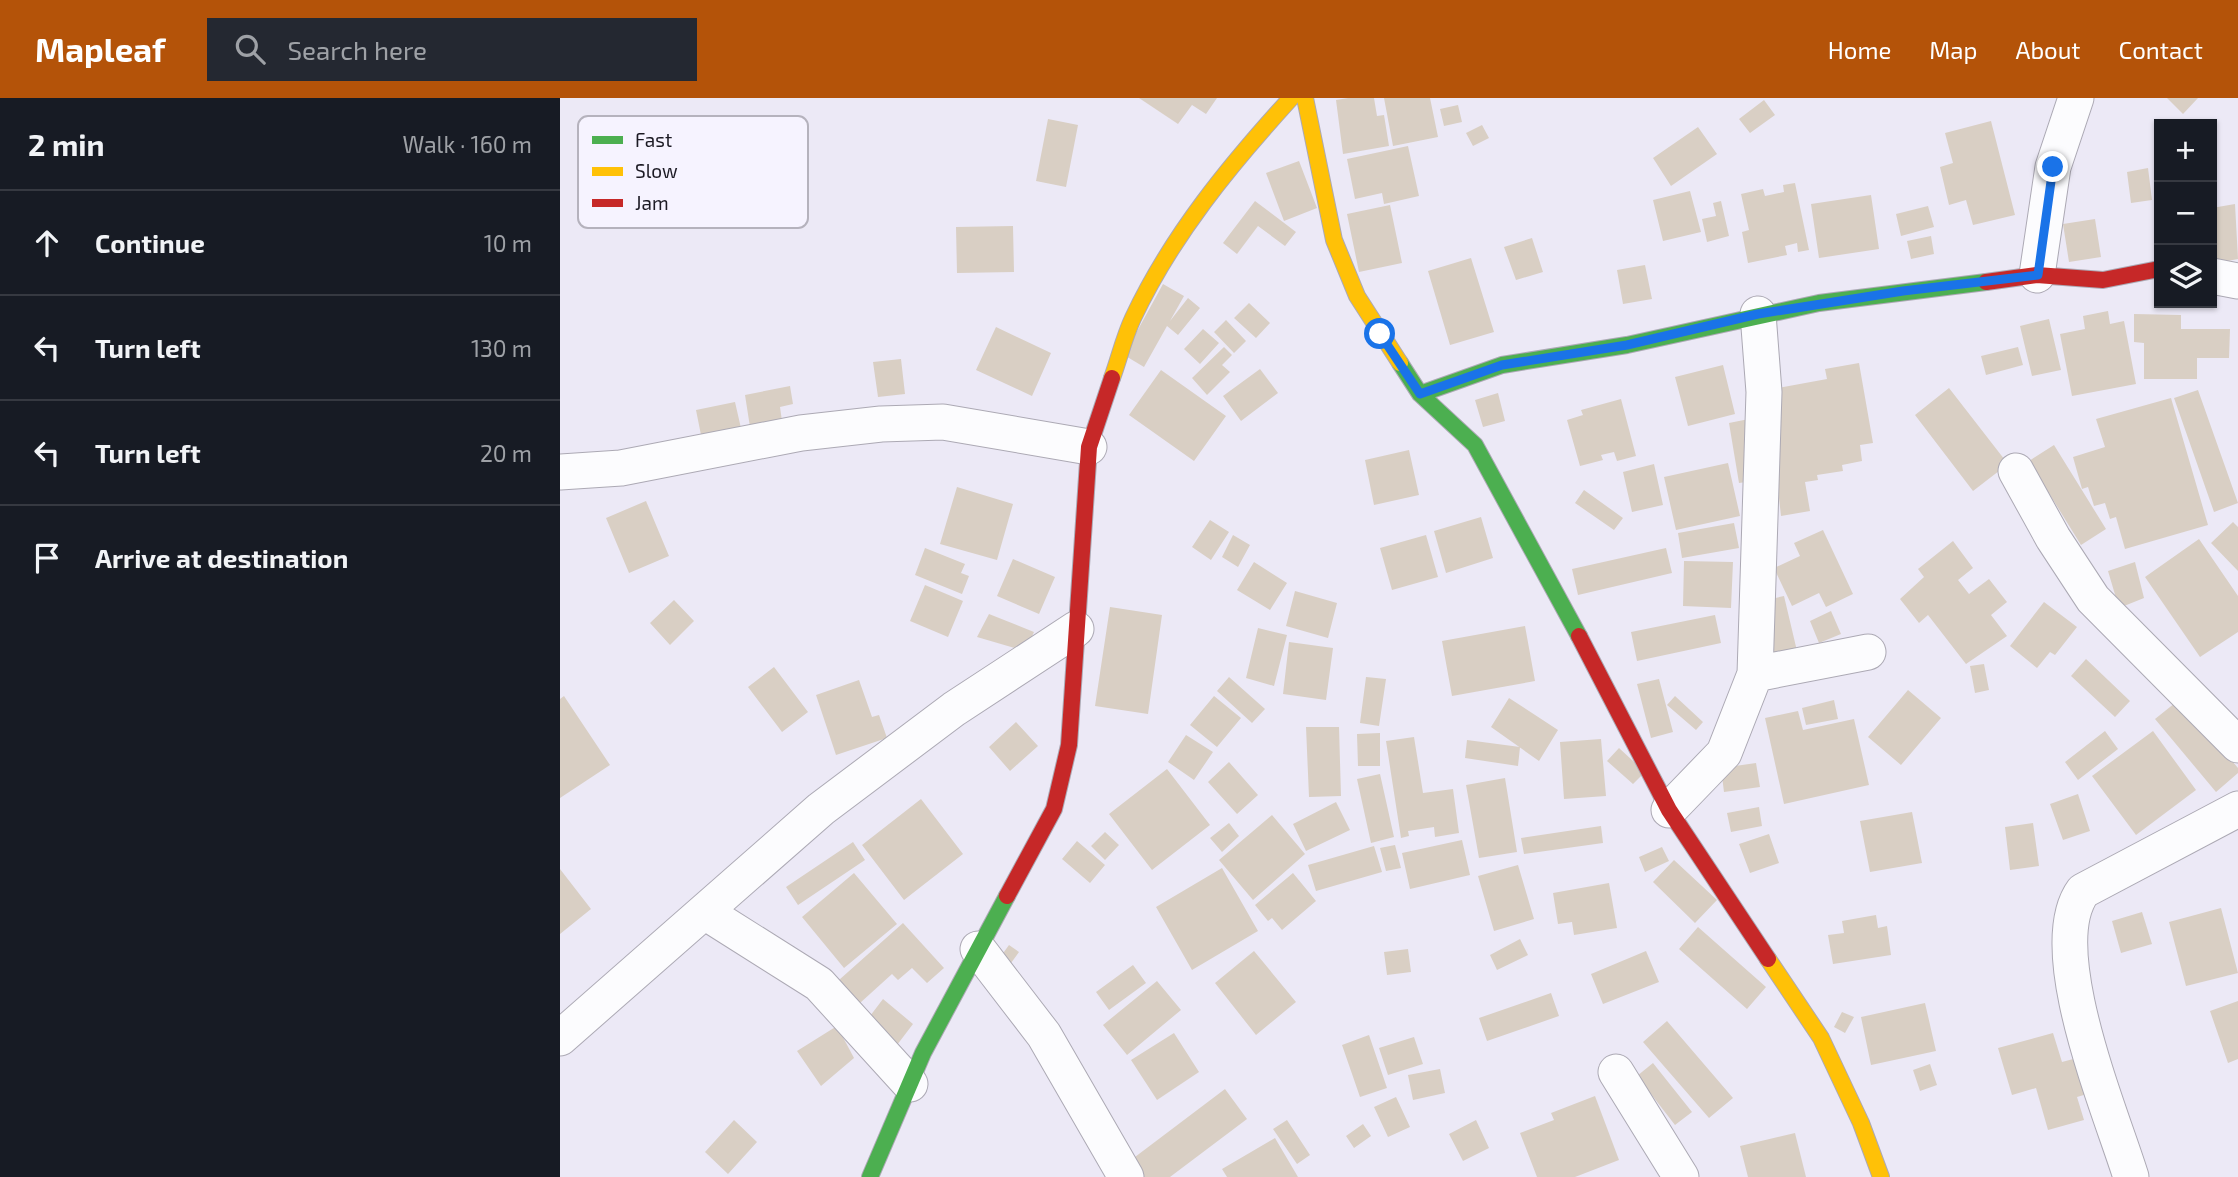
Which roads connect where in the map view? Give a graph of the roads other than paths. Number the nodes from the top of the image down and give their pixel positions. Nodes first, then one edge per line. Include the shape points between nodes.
1 (1291, 98) edge
2 (1305, 98) edge
3 (2076, 98) edge
4 (2154, 270) edge
5 (2038, 275) junction
6 (2217, 276) edge
7 (2238, 281) edge
8 (1758, 314) junction
9 (1420, 394) junction
10 (1089, 447) junction
11 (2016, 471) dead end
12 (560, 472) edge
13 (1076, 629) junction
14 (1868, 652) dead end
15 (1755, 674) junction
16 (2238, 745) edge
17 (2238, 809) edge
18 (1669, 810) junction
19 (705, 912) junction
20 (978, 949) junction
21 (560, 1038) edge
22 (1616, 1072) dead end
23 (910, 1084) junction
24 (870, 1177) edge
25 (1126, 1177) edge
26 (1681, 1177) edge
27 (1881, 1177) edge
28 (2131, 1177) edge

1 - 10 street via 1230,165 1185,226 1132,320
2 - 9 street via 1334,240 1357,296
3 - 5 street via 2053,167
4 - 5 street via 2103,280
5 - 8 street
6 - 7 street
8 - 9 street via 1627,345 1502,365
8 - 15 street via 1764,392
9 - 18 street via 1475,445
10 - 12 street via 943,422 881,424 801,433 621,468
10 - 13 street
11 - 16 street via 2093,599
13 - 19 street via 954,709 821,808
13 - 20 street via 1069,745 1054,809
14 - 15 street
15 - 18 street via 1724,753
17 - 28 street via 2084,891 2070,919 2074,984 2088,1044
18 - 27 street via 1821,1038
19 - 21 street
19 - 23 street via 819,984
20 - 23 street
20 - 25 street via 1044,1035
22 - 26 street
23 - 24 street

